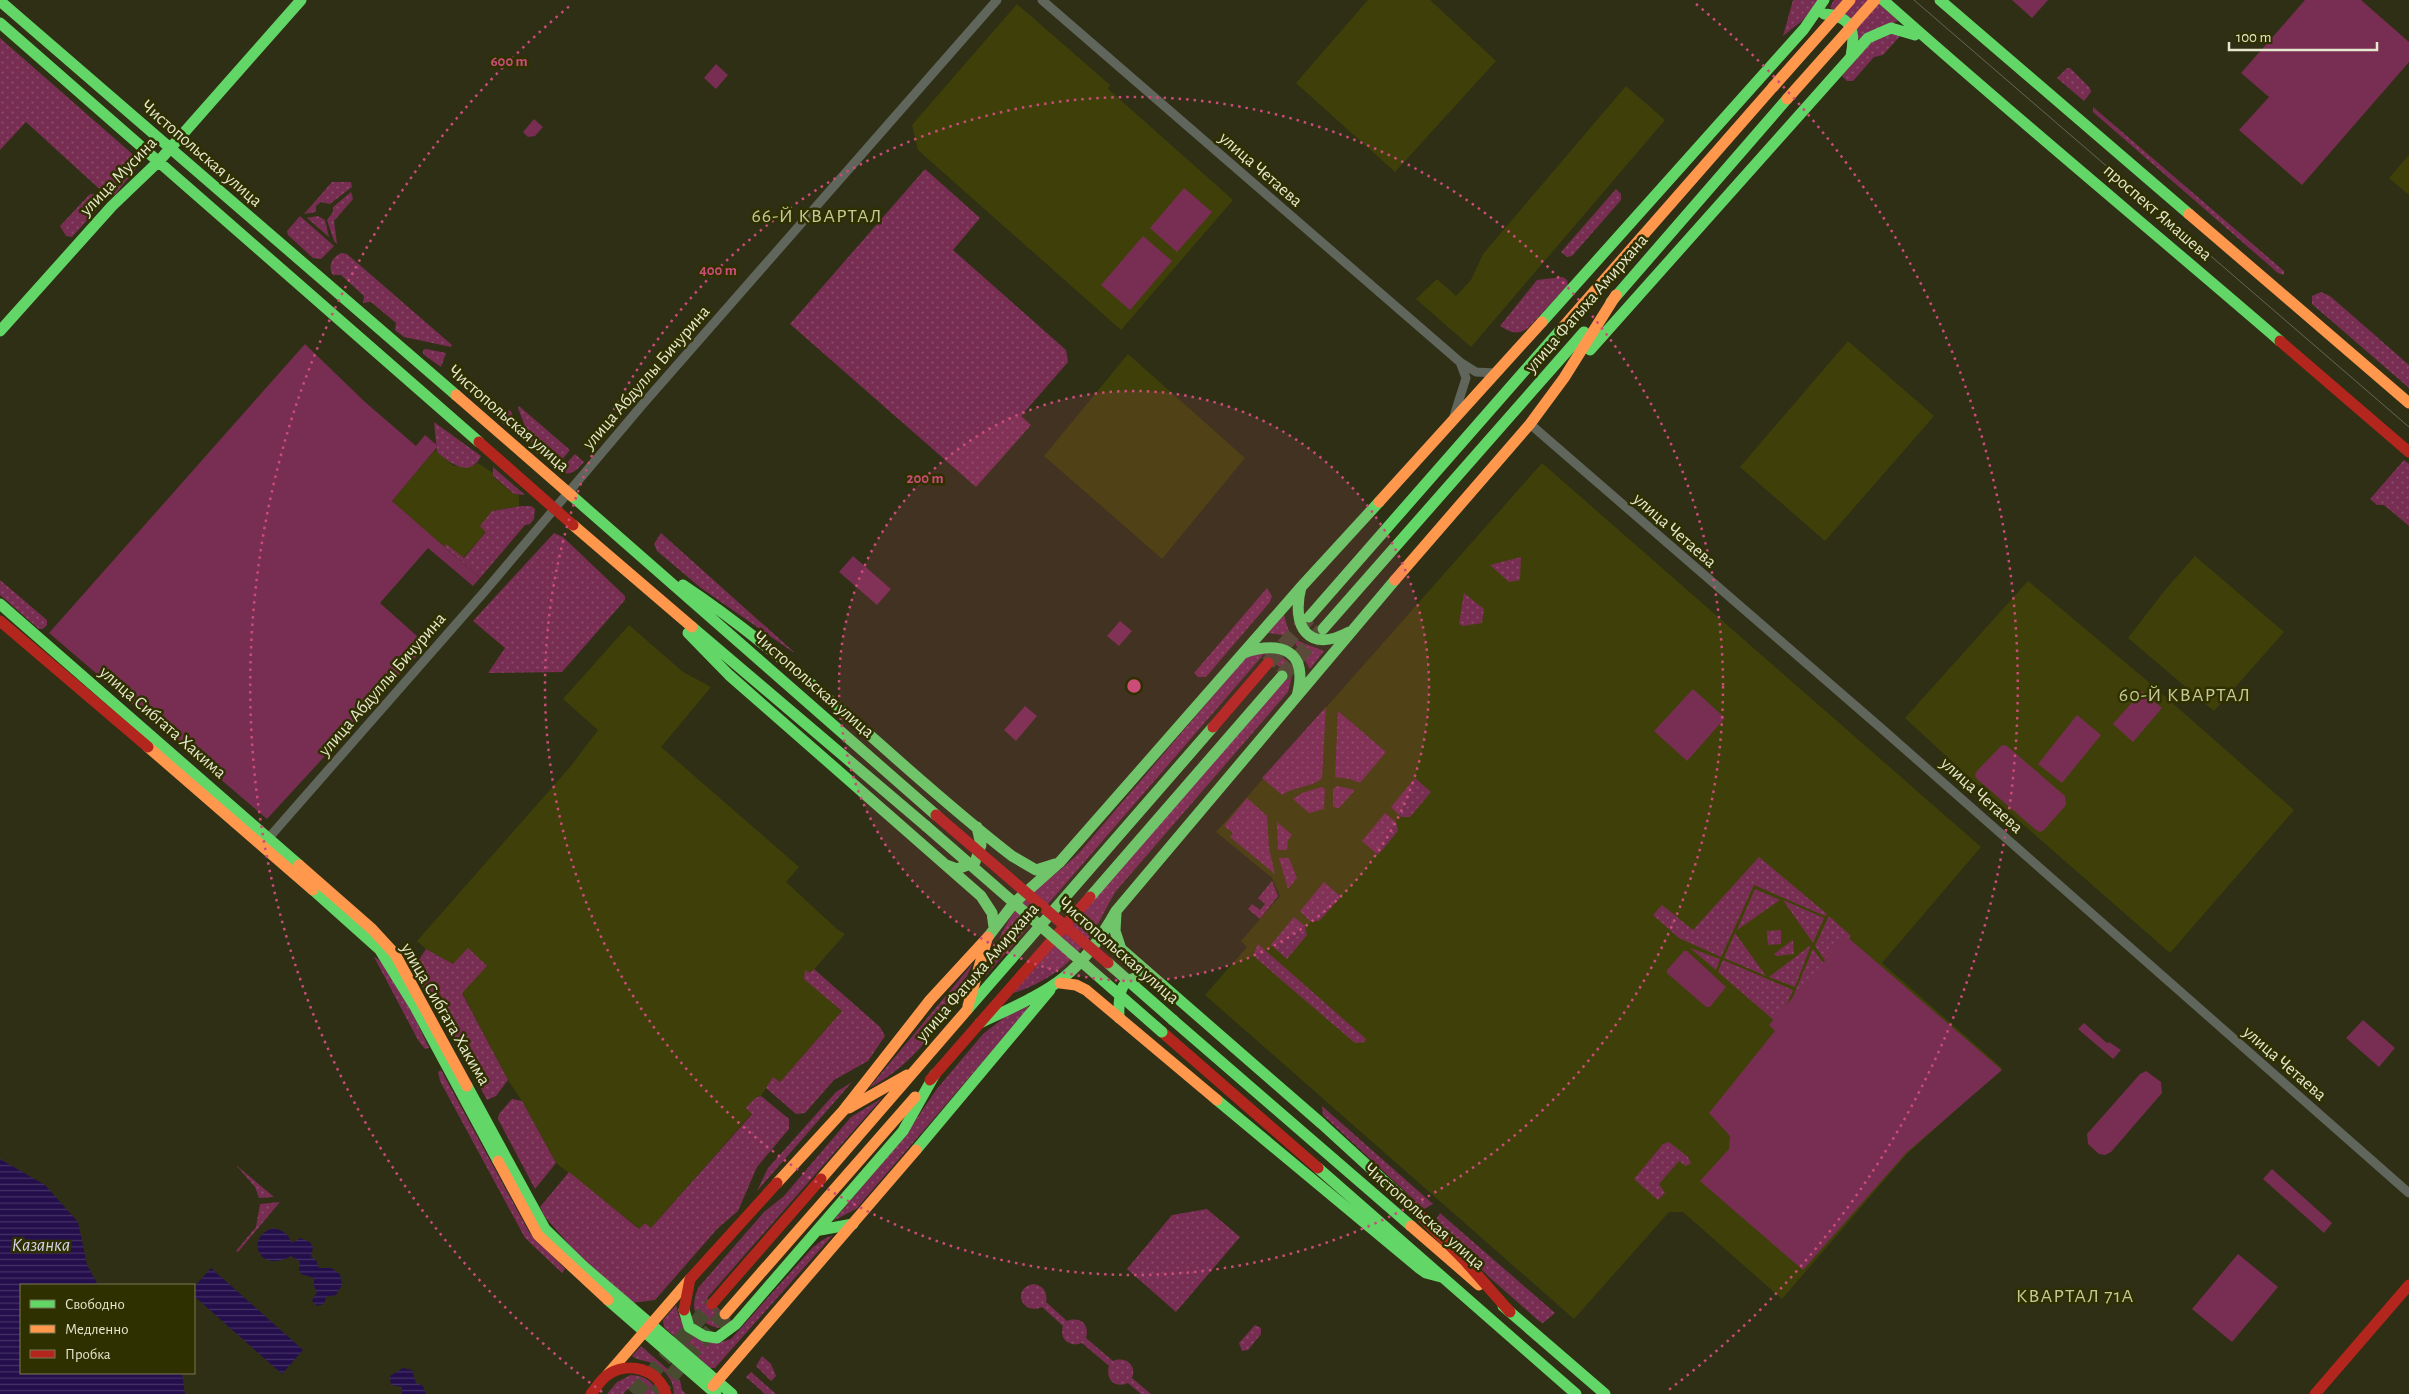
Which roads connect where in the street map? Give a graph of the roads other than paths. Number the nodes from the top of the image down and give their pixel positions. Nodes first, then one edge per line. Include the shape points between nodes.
1 (301, 0) edge
2 (997, 0) edge
3 (1042, 0) edge
4 (1824, 0) edge
5 (1850, 0) edge
6 (1875, 0) edge
7 (1883, 0) edge
8 (1940, 0) edge
9 (1952, 0) edge
10 (0, 1) edge
11 (1961, 17) junction
12 (1811, 21) junction
13 (0, 23) edge
14 (1928, 40) junction
15 (1851, 58) junction
16 (170, 148) junction
17 (159, 161) junction
18 (1616, 295) junction
19 (1576, 313) junction
20 (0, 332) edge
21 (1460, 362) junction
22 (1499, 369) junction
23 (1564, 378) junction
24 (2409, 404) edge
25 (1453, 420) junction
26 (1530, 424) junction
27 (2409, 452) edge
28 (568, 494) junction
29 (555, 508) junction
30 (651, 565) junction
31 (1302, 586) junction
32 (657, 597) junction
33 (0, 604) edge
34 (1309, 617) tunnel mouth
35 (0, 621) edge
36 (1323, 630) tunnel mouth
37 (1353, 630) junction
38 (1242, 654) junction
39 (1268, 663) tunnel mouth
40 (1282, 676) tunnel mouth
41 (1295, 700) junction
42 (977, 827) junction
43 (266, 841) junction
44 (1059, 863) junction
45 (946, 865) junction
46 (1116, 910) junction
47 (994, 928) junction
48 (987, 938) junction
49 (1152, 977) junction
50 (1056, 984) junction
51 (967, 1012) junction
52 (1119, 1018) junction
53 (980, 1023) junction
54 (918, 1069) junction
55 (935, 1074) junction
56 (843, 1111) junction
57 (2409, 1193) edge
58 (853, 1224) junction
59 (820, 1230) junction
60 (690, 1279) junction
61 (1446, 1279) junction
62 (2409, 1285) edge
63 (712, 1304) tunnel mouth
64 (1510, 1312) junction
65 (725, 1314) tunnel mouth
66 (647, 1327) junction
67 (607, 1375) junction
68 (712, 1390) edge
69 (591, 1394) edge
70 (666, 1394) edge
71 (732, 1394) edge
72 (1576, 1394) edge
73 (1605, 1394) edge
74 (2315, 1394) edge

1 - 16 main road, улица Мусина
2 - 28 street, улица Абдуллы Бичурина
3 - 21 street, улица Четаева
4 - 12 main road
5 - 19 main road, улица Фатыха Амирхана, bridge
6 - 18 main road, улица Фатыха Амирхана, bridge
7 - 14 main road, проспект Ямашева
8 - 11 main road, проспект Ямашева
9 - 11 main road
10 - 16 main road, Чистопольская улица
11 - 24 main road, проспект Ямашева
12 - 15 main road via 1824,14 1843,18 1854,32
12 - 22 main road
13 - 17 main road, Чистопольская улица
14 - 15 main road via 1898,27 1885,28 1868,38
14 - 27 main road, проспект Ямашева
15 - 23 main road
16 - 17 main road, улица Мусина
16 - 28 main road, Чистопольская улица
17 - 20 main road, улица Мусина via 112,206
17 - 29 main road, Чистопольская улица
18 - 23 main road
18 - 36 main road, улица Фатыха Амирхана
19 - 22 main road
19 - 34 main road, улица Фатыха Амирхана
21 - 22 street, улица Четаева via 1476,372
21 - 25 street via 1466,378
22 - 25 main road
23 - 26 main road
25 - 31 main road
26 - 37 main road
26 - 57 street, улица Четаева via 1882,728
28 - 29 street, улица Абдуллы Бичурина
28 - 30 main road, Чистопольская улица
29 - 32 main road, Чистопольская улица
29 - 43 street, улица Абдуллы Бичурина
30 - 42 main road via 756,635
30 - 64 main road, Чистопольская улица, bridge
31 - 37 main road via 1296,613 1308,634 1332,640
31 - 38 main road
32 - 45 main road via 729,676
32 - 61 main road, Чистопольская улица, bridge via 926,826
33 - 43 main road, улица Сибгата Хакима
35 - 43 main road, улица Сибгата Хакима
37 - 41 main road
38 - 41 main road via 1257,647 1275,646 1291,653 1301,677
38 - 44 main road
39 - 51 main road, улица Фатыха Амирхана
40 - 53 main road, улица Фатыха Амирхана
41 - 46 main road
42 - 44 main road via 1034,869
42 - 45 main road via 982,840 975,862 956,869
43 - 66 main road, улица Сибгата Хакима via 388,960 538,1235 576,1272
44 - 47 main road via 1032,885
45 - 47 main road via 981,896 992,913
46 - 49 main road via 1118,944
46 - 50 main road via 1091,952
47 - 48 main road
48 - 51 main road
48 - 56 main road via 930,1000
49 - 52 main road via 1135,976 1124,984 1118,996
49 - 64 main road via 1384,1179 1460,1255
50 - 52 main road via 1081,986
50 - 53 main road
50 - 58 main road
51 - 54 main road, улица Фатыха Амирхана
52 - 61 main road via 1419,1268
53 - 55 main road, улица Фатыха Амирхана
54 - 56 main road
54 - 63 main road, улица Фатыха Амирхана
55 - 59 main road via 903,1131
55 - 65 main road, улица Фатыха Амирхана
56 - 60 main road
58 - 59 main road
58 - 68 main road
59 - 60 main road via 736,1324 717,1338 695,1334 685,1319 684,1302
60 - 66 main road
61 - 72 main road, Чистопольская улица
62 - 74 main road
64 - 73 main road, Чистопольская улица
66 - 67 main road
66 - 68 main road, улица Сибгата Хакима
67 - 69 main road
67 - 70 main road via 626,1369 646,1370 658,1376
68 - 71 main road, улица Сибгата Хакима

